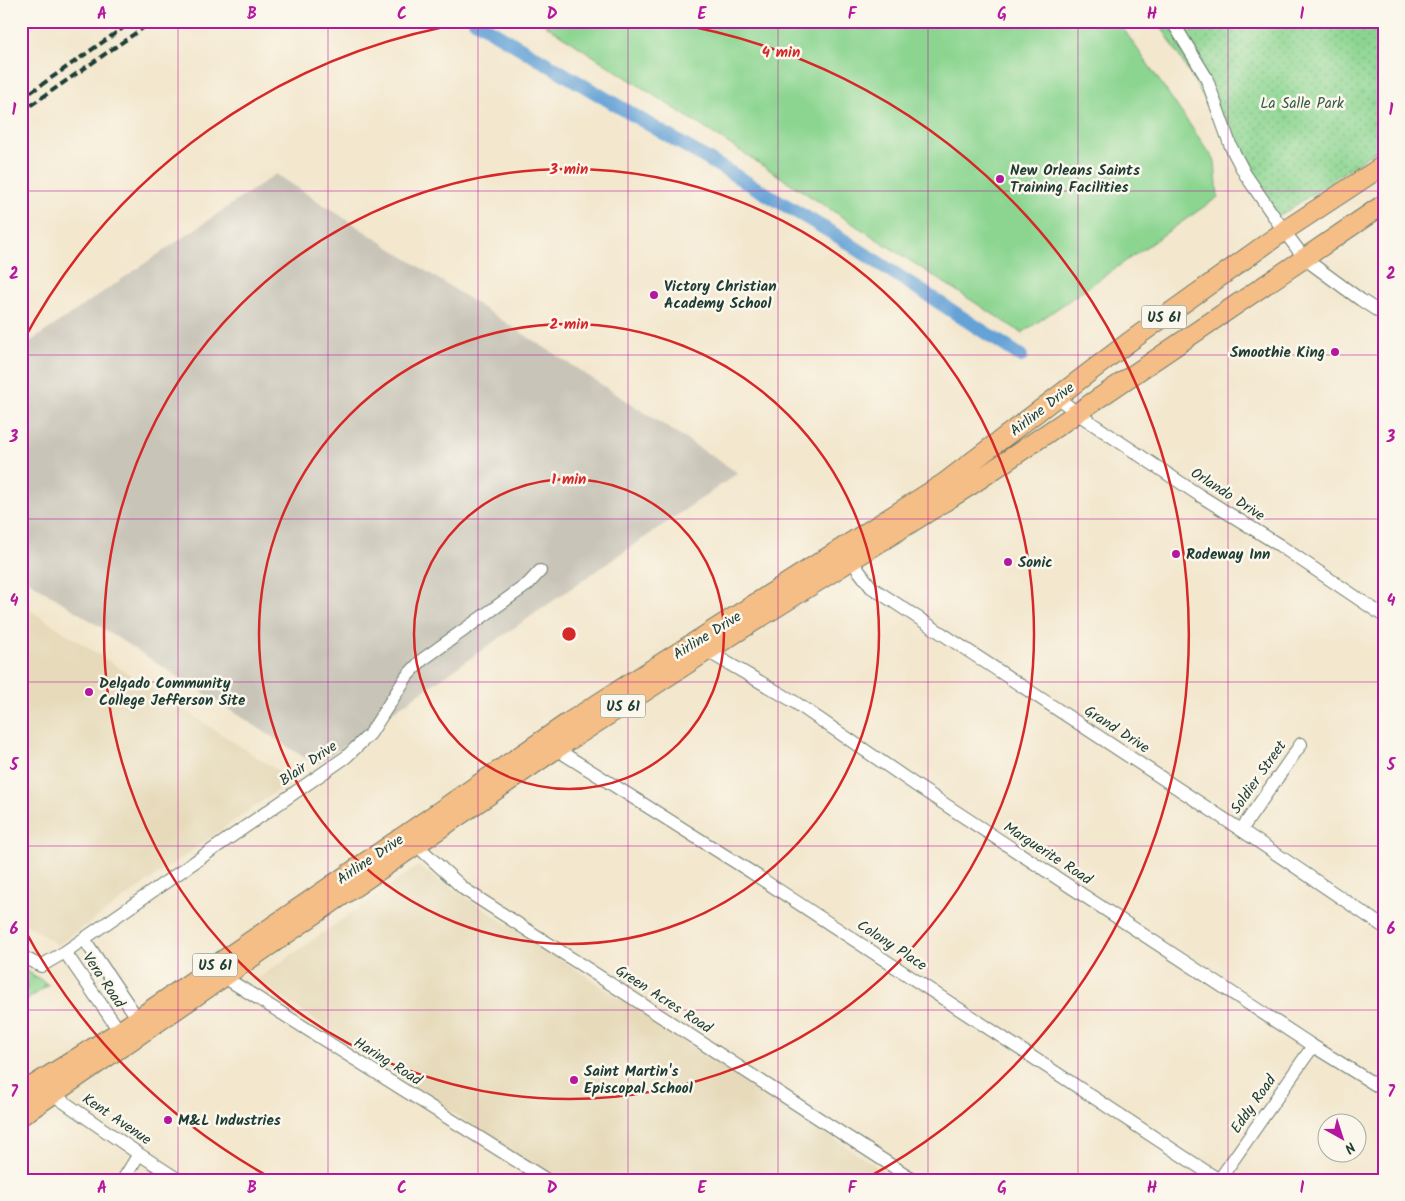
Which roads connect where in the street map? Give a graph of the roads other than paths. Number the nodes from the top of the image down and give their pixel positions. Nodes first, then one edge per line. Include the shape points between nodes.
1 (1172, 21) edge
2 (1384, 165) edge
3 (1384, 204) edge
4 (1284, 231) junction
5 (1305, 259) junction
6 (1384, 315) edge
7 (1057, 397) junction
8 (1078, 414) junction
9 (847, 554) junction
10 (540, 571) dead end
11 (1384, 616) edge
12 (702, 646) junction
13 (552, 743) junction
14 (1301, 744) dead end
15 (1241, 830) junction
16 (411, 840) junction
17 (1384, 926) edge
18 (84, 939) junction
19 (65, 952) junction
20 (21, 956) edge
21 (220, 971) junction
22 (142, 1025) junction
23 (124, 1038) junction
24 (1313, 1046) junction
25 (46, 1088) junction
26 (1384, 1090) edge
27 (21, 1093) edge
28 (21, 1116) edge
29 (139, 1154) junction
30 (122, 1180) edge
31 (179, 1180) edge
32 (547, 1180) edge
33 (914, 1180) edge
34 (1219, 1180) edge

1 - 4 street via 1206,77 1231,147 1245,174
2 - 4 highway, Airline Drive / US 61
3 - 5 highway, Airline Drive / US 61
4 - 5 street
4 - 7 highway, Airline Drive / US 61
5 - 6 street
5 - 8 highway, Airline Drive / US 61
7 - 8 street, Orlando Drive
7 - 9 highway, Airline Drive / US 61
8 - 9 highway, Airline Drive / US 61 via 971,485
8 - 11 street, Orlando Drive
9 - 12 highway, Airline Drive / US 61
9 - 15 street, Grand Drive via 871,587
10 - 18 street, Blair Drive via 528,584 422,660 407,676 370,734 346,757
12 - 13 highway, Airline Drive / US 61
12 - 24 street, Marguerite Road via 793,701
13 - 16 highway, Airline Drive / US 61
13 - 34 street, Colony Place
14 - 15 street, Soldier Street
15 - 17 street, Grand Drive
16 - 21 highway, Airline Drive / US 61
16 - 33 street, Green Acres Road via 464,889
18 - 19 street, Blair Drive
18 - 22 street
19 - 20 street, Vera Road via 41,966
19 - 23 street, Vera Road
21 - 22 highway, Airline Drive / US 61
21 - 32 street, Haring Road
22 - 23 highway, Airline Drive / US 61
23 - 25 highway, Airline Drive / US 61
24 - 26 street, Marguerite Road
24 - 34 street, Eddy Road
25 - 27 highway, Airline Drive / US 61
25 - 28 highway, Airline Drive / US 61
25 - 29 street, Kent Avenue
29 - 30 street
29 - 31 street, Kent Avenue

